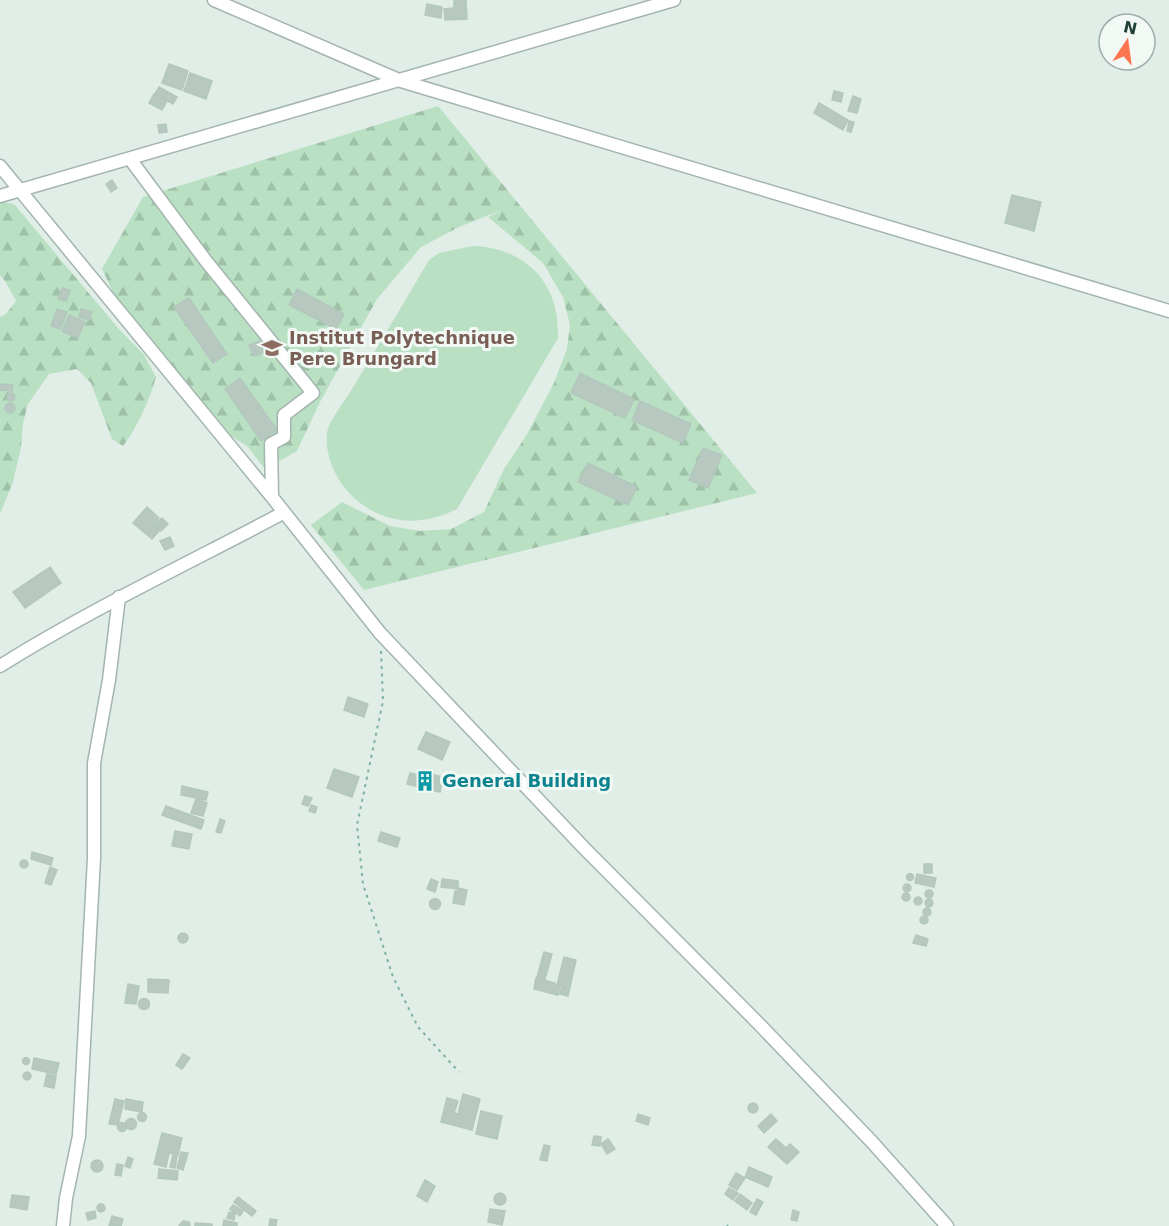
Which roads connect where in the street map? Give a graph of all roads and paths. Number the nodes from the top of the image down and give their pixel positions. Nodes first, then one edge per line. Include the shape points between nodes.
1 (214, 0) edge
2 (674, 0) edge
3 (401, 81) junction
4 (130, 159) junction
5 (0, 166) edge
6 (20, 191) junction
7 (0, 196) edge
8 (1169, 311) edge
9 (272, 497) junction
10 (283, 513) junction
11 (120, 597) junction
12 (380, 633) junction
13 (0, 666) edge
14 (459, 1072) dead end
15 (63, 1226) edge
16 (947, 1226) edge

1 - 3 street
2 - 3 street
3 - 4 street
3 - 8 street
4 - 6 street
4 - 9 street via 313,393 285,415 284,437 271,444
5 - 6 street
6 - 7 street
6 - 9 street
9 - 10 street
10 - 11 street
10 - 12 street
11 - 13 street
11 - 15 street via 94,763 94,858 79,1136
12 - 14 path via 383,701 357,825 363,884 393,977 418,1028
12 - 16 street via 864,1133

